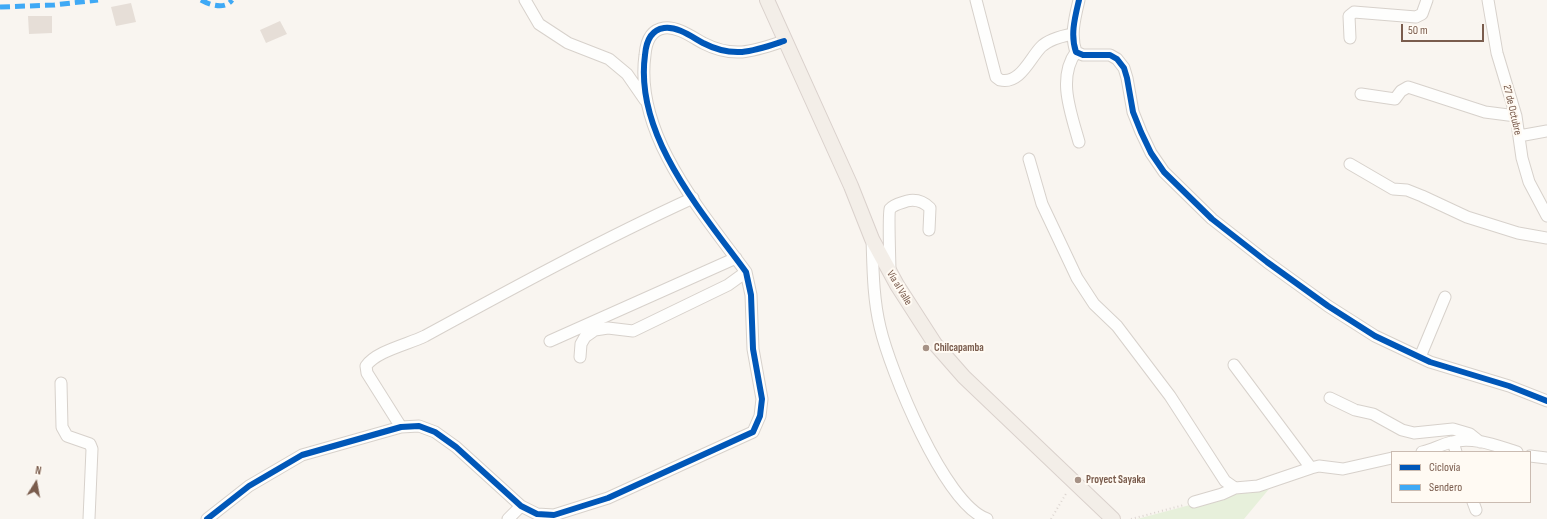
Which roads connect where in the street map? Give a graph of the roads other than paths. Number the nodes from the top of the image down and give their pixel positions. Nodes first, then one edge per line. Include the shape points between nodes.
1 (525, 0) edge
2 (767, 0) edge
3 (976, 0) edge
4 (1079, 0) edge
5 (1427, 0) edge
6 (1488, 0) edge
7 (1073, 34) junction
8 (1350, 38) dead end
9 (784, 41) junction
10 (1076, 52) junction
11 (1361, 94) dead end
12 (647, 104) junction
13 (1516, 116) junction
14 (1547, 131) edge
15 (1519, 136) junction
16 (1079, 142) dead end
17 (1029, 159) dead end
18 (1350, 164) dead end
19 (693, 198) junction
20 (1547, 216) edge
21 (928, 230) dead end
22 (1547, 238) edge
23 (872, 239) junction
24 (736, 258) junction
25 (746, 272) junction
26 (890, 273) junction
27 (1445, 297) dead end
28 (550, 340) dead end
29 (580, 357) dead end
30 (1420, 357) junction
31 (1234, 365) dead end
32 (61, 383) dead end
33 (1330, 398) dead end
34 (1547, 401) edge
35 (400, 427) junction
36 (1480, 442) junction
37 (1454, 447) edge
38 (1428, 451) edge
39 (1513, 451) edge
40 (1531, 456) edge
41 (1391, 458) edge
42 (1547, 458) edge
43 (1311, 468) junction
44 (1235, 488) junction
45 (1194, 502) road end
46 (521, 506) junction
47 (209, 518) edge
48 (88, 519) edge
49 (508, 519) edge
50 (987, 519) edge
51 (1113, 519) edge

1 - 12 street via 539,24 568,43 609,59 627,74
2 - 9 main road, Vía al Valle
3 - 7 street via 996,77 1000,80 1024,71 1042,46 1058,37
4 - 7 street
5 - 8 street via 1422,14 1416,17 1354,12 1349,16
6 - 13 street, 27 de Octubre via 1497,53
7 - 10 street
9 - 12 street via 752,52 727,52 682,32 664,28 652,33 646,44 643,66
9 - 23 main road, Vía al Valle
10 - 16 street via 1070,60 1066,75 1070,108
10 - 30 street via 1083,56 1110,55 1117,59 1125,73 1133,112 1151,153 1164,172 1212,219 1355,325
11 - 13 street via 1395,99 1401,91 1416,88 1485,112
12 - 19 street via 671,164
13 - 15 street, 27 de Octubre
14 - 15 street
15 - 20 street, 27 de Octubre via 1529,182
17 - 44 street via 1042,204 1077,278 1094,304 1116,326 1170,396 1225,481
18 - 22 street via 1393,189 1407,190 1467,217 1518,233
19 - 24 street
19 - 35 street via 578,253 420,338 375,357 366,366 367,373
21 - 26 street via 930,208 925,202 910,200 890,209
23 - 26 main road, Vía al Valle
23 - 50 street via 873,282 879,326 891,365 908,405 948,482 964,503
24 - 25 street
24 - 28 street
25 - 29 street via 728,285 633,331 608,328 595,330 585,337 581,344
25 - 46 street via 751,295 753,349 762,399 760,416 753,432 608,498 576,509 543,515
26 - 51 main road, Vía al Valle via 935,344 964,377
27 - 30 street
30 - 34 street
31 - 43 street
32 - 48 street via 62,427 67,436 90,444 92,449
33 - 36 street via 1356,410 1373,414 1402,430 1414,433 1453,429 1470,434
35 - 46 street via 419,426 456,446
35 - 47 street via 302,455 249,486
36 - 37 street via 1463,440
36 - 39 street
37 - 38 street
40 - 42 street
41 - 43 street via 1343,469 1319,466
43 - 44 street via 1258,486
44 - 45 street
46 - 49 street

